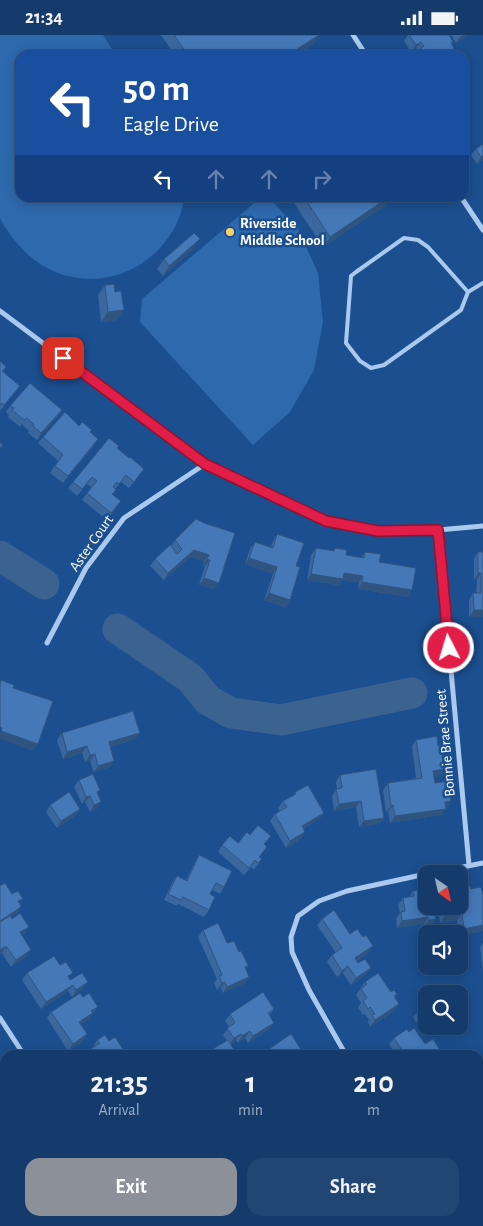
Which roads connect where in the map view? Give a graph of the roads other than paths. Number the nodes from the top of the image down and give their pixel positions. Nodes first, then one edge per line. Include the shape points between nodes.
1 (352, 35) edge
2 (362, 50) edge
3 (464, 202) edge
4 (483, 230) edge
5 (483, 283) edge
6 (468, 292) junction
7 (0, 311) edge
8 (205, 464) junction
9 (483, 526) edge
10 (438, 530) junction
11 (47, 643) dead end
12 (483, 863) edge
13 (469, 865) joint
14 (418, 876) edge
15 (0, 1019) edge
16 (21, 1050) edge
17 (343, 1050) edge

1 - 2 street
3 - 4 street
5 - 6 lane
6 - 6 lane via 461,310 384,365 371,368 360,361 346,343 351,277 404,238 418,240 428,247
7 - 8 street
8 - 10 street via 326,521 378,531
8 - 11 street, Aster Court via 124,518 86,569
9 - 10 street
10 - 13 street, Bonnie Brae Street
12 - 13 street
14 - 17 street via 337,895 319,901 298,916 291,937 292,951 309,990
15 - 16 street

